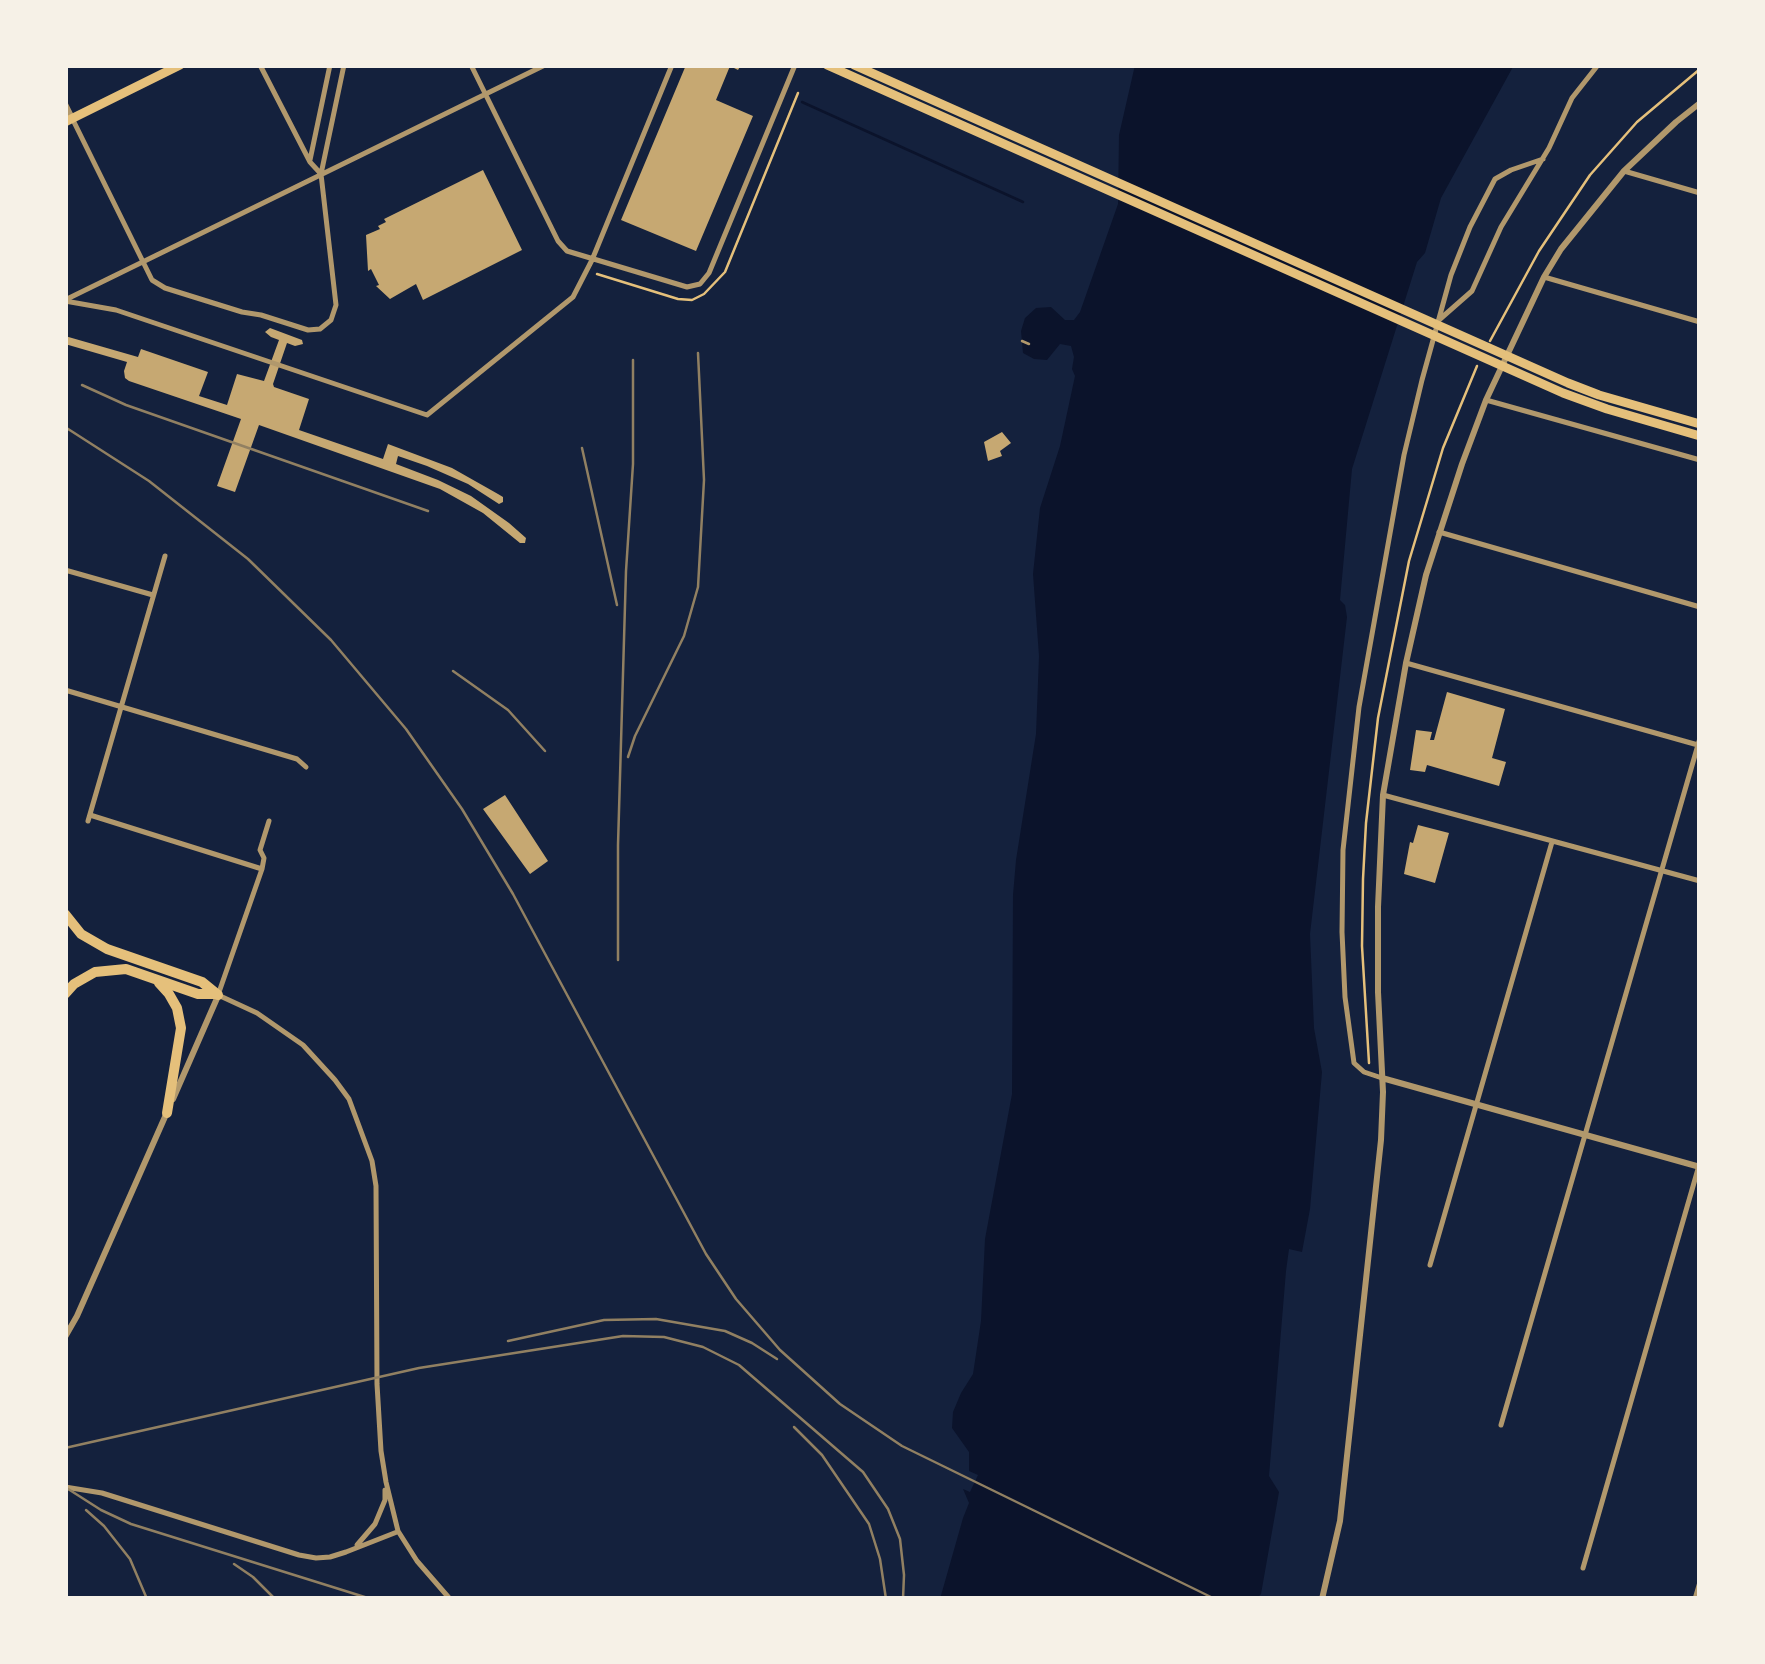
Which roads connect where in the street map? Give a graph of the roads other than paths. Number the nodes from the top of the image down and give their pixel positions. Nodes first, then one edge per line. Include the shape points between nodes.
1 (180, 65) edge
2 (260, 65) edge
3 (330, 65) edge
4 (344, 65) edge
5 (470, 65) edge
6 (545, 65) edge
7 (672, 65) edge
8 (795, 65) edge
9 (827, 65) edge
10 (854, 65) edge
11 (1598, 65) edge
12 (485, 94) junction
13 (1700, 103) edge
14 (65, 104) edge
15 (68, 120) edge
16 (1542, 159) junction
17 (310, 162) junction
18 (1624, 171) junction
19 (321, 174) junction
20 (1700, 193) edge
21 (592, 260) junction
22 (141, 262) junction
23 (1544, 278) junction
24 (65, 300) edge
25 (1700, 322) edge
26 (1436, 327) junction
27 (1022, 341) dead end
28 (1029, 344) dead end
29 (1486, 400) junction
30 (1700, 424) edge
31 (1700, 436) edge
32 (1700, 460) edge
33 (1439, 532) junction
34 (165, 556) dead end
35 (65, 570) edge
36 (153, 595) junction
37 (1700, 607) edge
38 (1406, 663) junction
39 (65, 690) edge
40 (121, 707) junction
41 (1699, 742) edge
42 (306, 767) dead end
43 (1382, 795) junction
44 (269, 821) dead end
45 (1552, 842) junction
46 (262, 869) junction
47 (1662, 871) junction
48 (1700, 881) edge
49 (65, 914) edge
50 (155, 979) junction
51 (65, 994) edge
52 (218, 994) junction
53 (1382, 1078) junction
54 (1477, 1104) junction
55 (167, 1113) junction
56 (1585, 1135) junction
57 (1700, 1166) edge
58 (1430, 1265) dead end
59 (65, 1336) edge
60 (1501, 1425) dead end
61 (386, 1482) junction
62 (65, 1487) edge
63 (398, 1531) junction
64 (346, 1552) junction
65 (1583, 1568) dead end
66 (1700, 1582) edge
67 (450, 1599) edge
68 (1322, 1599) edge
69 (1695, 1599) edge

1 - 15 main road
2 - 17 street
3 - 17 street
4 - 19 street
5 - 12 street
6 - 12 street
7 - 21 street
8 - 21 street via 705,279 687,287
9 - 31 main road via 1578,400
10 - 30 main road via 1584,389
11 - 16 street via 1578,88
12 - 19 street
12 - 21 street via 558,241
13 - 18 street
14 - 15 street
15 - 22 street
16 - 26 street via 1472,291
16 - 26 street via 1495,179 1455,264
17 - 19 street
18 - 20 street
18 - 23 street
19 - 22 street
19 - 22 street via 336,310 320,329 165,288
21 - 24 street via 565,305 428,415 116,310
22 - 24 street
23 - 25 street
23 - 29 street
26 - 53 street via 1400,476 1345,827 1342,932 1352,1056 1358,1069
27 - 28 lane
29 - 32 street
29 - 33 street
33 - 37 street
33 - 38 street
34 - 36 street
35 - 36 street
36 - 40 street
38 - 41 street
38 - 43 street
39 - 40 street
40 - 42 street via 297,758
40 - 46 street via 89,818
41 - 47 street
43 - 45 street
43 - 53 street
44 - 46 street
45 - 47 street
45 - 54 street
46 - 52 street
47 - 48 street
47 - 56 street
49 - 52 highway via 106,949 202,982
50 - 51 highway via 108,970 84,977
50 - 52 highway
50 - 55 highway via 178,1008 182,1028
52 - 55 street
52 - 61 street via 258,1012 336,1080 372,1162
53 - 54 street
53 - 68 street via 1340,1522
54 - 56 street
54 - 58 street
55 - 59 street
56 - 57 street
56 - 60 street
57 - 65 street
61 - 63 street
61 - 64 street via 375,1524
62 - 64 street via 300,1555
63 - 64 street
63 - 67 street
66 - 69 street

